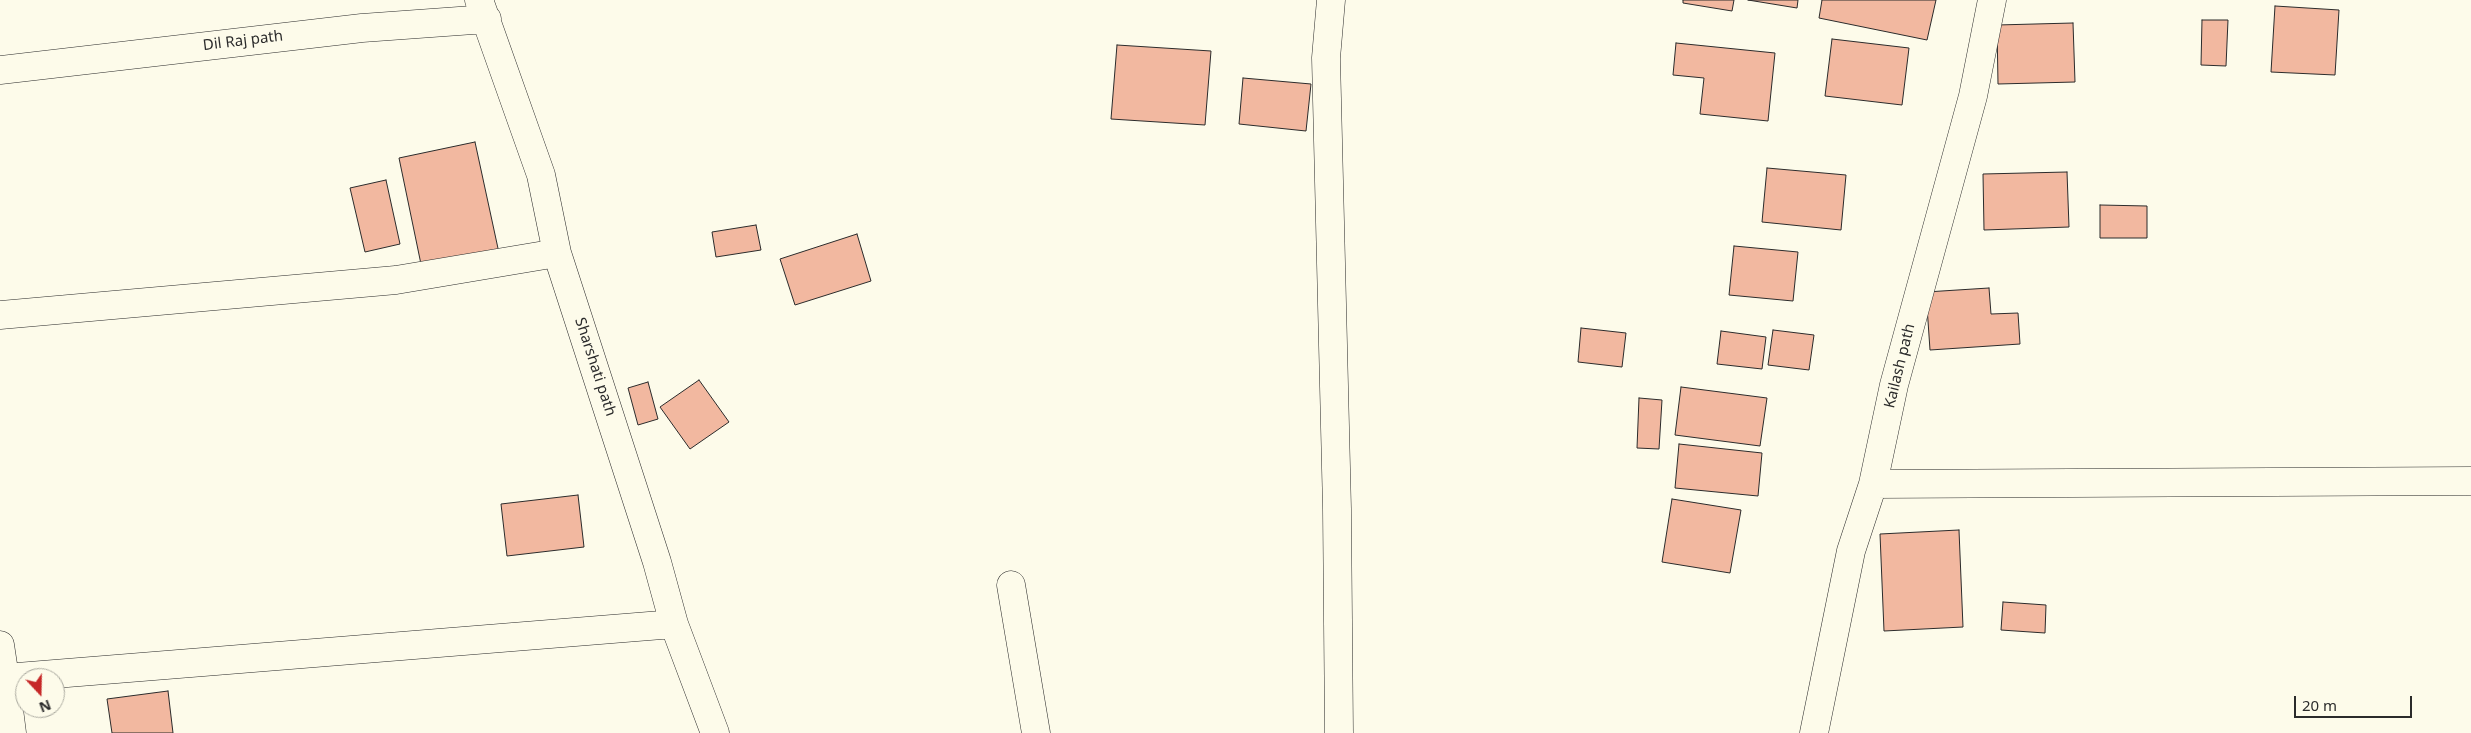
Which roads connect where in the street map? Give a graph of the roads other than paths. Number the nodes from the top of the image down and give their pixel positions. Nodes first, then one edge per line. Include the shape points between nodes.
1 (1331, 0) edge
2 (1992, 0) edge
3 (483, 9) edge
4 (0, 70) edge
5 (557, 252) junction
6 (0, 315) edge
7 (2471, 482) edge
8 (1873, 484) junction
9 (1011, 585) dead end
10 (674, 624) junction
11 (0, 645) edge
12 (5, 678) junction
13 (12, 733) edge
14 (715, 733) edge
15 (1036, 733) edge
16 (1340, 733) edge
17 (1814, 733) edge

1 - 16 street via 1326,58
2 - 8 street, Kailash path via 1974,96 1894,385
3 - 4 street, Dil Raj path via 362,28
3 - 5 street, Sharshati path via 541,175
5 - 6 street via 396,280
5 - 10 street, Sharshati path via 652,544
7 - 8 street
8 - 17 street, Kailash path via 1851,551
9 - 15 street
10 - 12 street
10 - 14 street, Sharshati path
11 - 12 street
12 - 13 street

